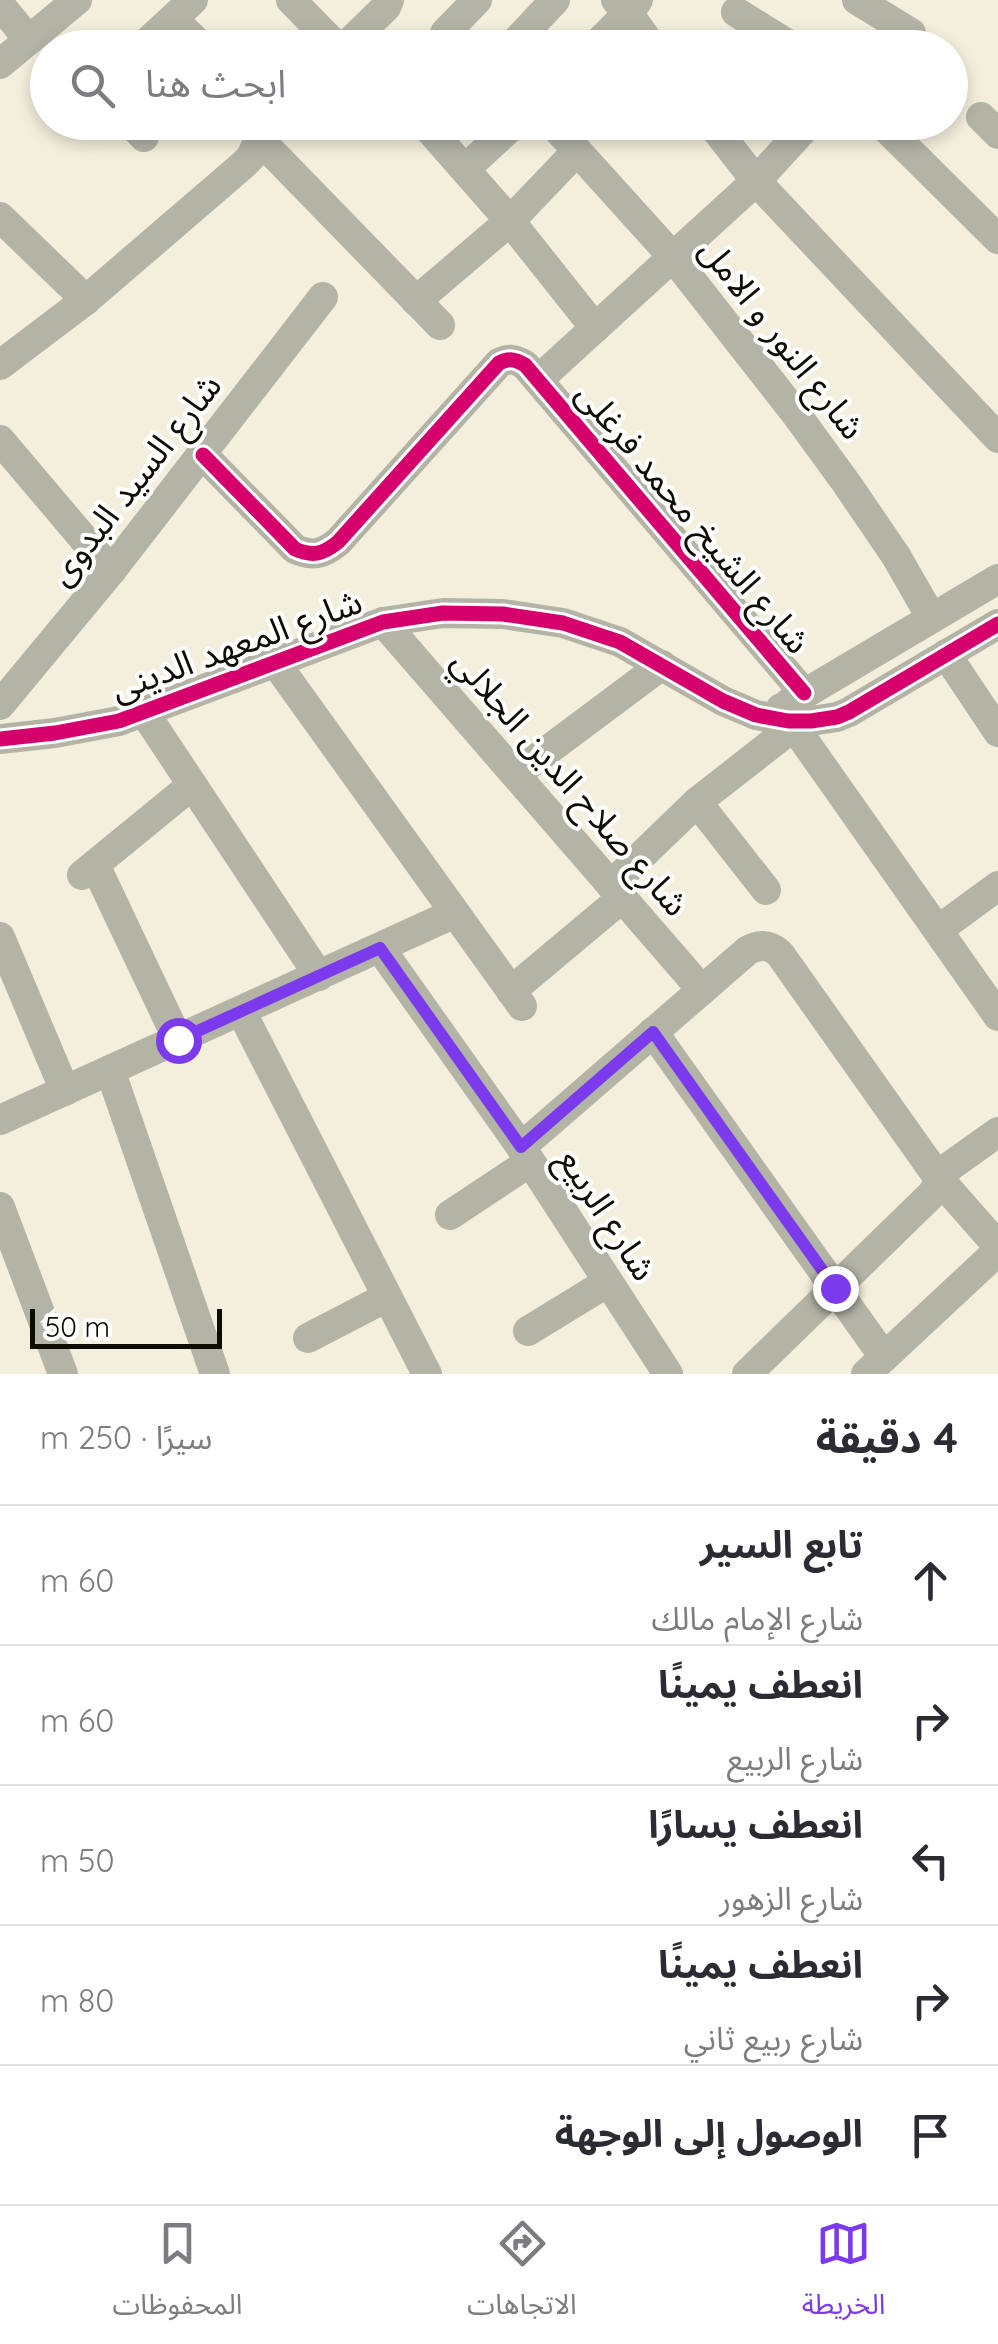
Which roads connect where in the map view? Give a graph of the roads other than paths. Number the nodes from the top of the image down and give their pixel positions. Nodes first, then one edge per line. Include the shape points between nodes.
1 (77, 0) edge
2 (290, 0) edge
3 (389, 0) edge
4 (477, 0) edge
5 (555, 0) edge
6 (857, 0) edge
7 (627, 4) edge
8 (0, 5) edge
9 (183, 9) edge
10 (736, 12) dead end
11 (41, 30) edge
12 (160, 30) edge
13 (322, 30) edge
14 (361, 30) edge
15 (449, 30) edge
16 (527, 30) edge
17 (607, 30) edge
18 (642, 30) edge
19 (765, 30) edge
20 (906, 30) edge
21 (29, 40) joint
22 (0, 64) edge
23 (259, 140) edge
24 (272, 140) edge
25 (439, 140) edge
26 (497, 140) edge
27 (567, 140) edge
28 (724, 140) edge
29 (794, 140) edge
30 (898, 140) edge
31 (577, 152) junction
32 (465, 170) junction
33 (756, 181) junction
34 (0, 217) edge
35 (510, 222) junction
36 (998, 240) edge
37 (673, 257) junction
38 (323, 297) dead end
39 (86, 300) junction
40 (416, 301) junction
41 (440, 325) dead end
42 (595, 328) junction
43 (0, 364) edge
44 (538, 380) junction
45 (995, 429) edge
46 (0, 440) edge
47 (203, 454) junction
48 (111, 571) junction
49 (998, 579) edge
50 (931, 617) junction
51 (384, 622) junction
52 (998, 624) edge
53 (946, 654) junction
54 (276, 662) junction
55 (662, 666) junction
56 (0, 704) edge
57 (144, 712) junction
58 (788, 713) junction
59 (998, 732) edge
60 (14, 738) edge
61 (516, 774) junction
62 (192, 785) junction
63 (697, 802) junction
64 (998, 886) edge
65 (766, 890) dead end
66 (617, 892) junction
67 (456, 913) junction
68 (938, 930) junction
69 (0, 937) edge
70 (380, 948) junction
71 (319, 976) junction
72 (702, 990) junction
73 (241, 1011) junction
74 (998, 1016) edge
75 (653, 1032) junction
76 (178, 1040) junction
77 (110, 1070) junction
78 (65, 1090) junction
79 (0, 1120) edge
80 (998, 1132) edge
81 (526, 1155) junction
82 (940, 1180) junction
83 (0, 1207) edge
84 (450, 1215) dead end
85 (998, 1249) edge
86 (608, 1282) junction
87 (835, 1288) junction
88 (387, 1297) junction
89 (528, 1332) dead end
90 (308, 1338) dead end
91 (875, 1365) edge
92 (63, 1374) edge
93 (215, 1374) edge
94 (427, 1374) edge
95 (668, 1374) edge
96 (747, 1374) edge

1 - 11 street
2 - 13 street
3 - 14 street
4 - 15 street
5 - 16 street
6 - 20 street
7 - 17 street
7 - 18 street
8 - 21 street
9 - 12 street
10 - 19 street
21 - 22 street
23 - 39 street via 243,165
24 - 40 street
25 - 32 street
26 - 32 street
27 - 31 street, شارع النور و الامل
28 - 33 street
29 - 33 street
30 - 36 street
31 - 35 street
31 - 37 street, شارع النور و الامل
32 - 35 street
33 - 37 street
33 - 45 street
34 - 39 street
35 - 40 street
35 - 42 street
37 - 42 street
37 - 50 street, شارع النور و الامل via 848,484
38 - 47 street, شارع السيد البدوى
39 - 43 street
40 - 41 street
42 - 44 street
44 - 47 street via 517,360 499,363 326,552 310,555 295,548
44 - 58 street, شارع الشيخ محمد فرغلى
46 - 48 street
47 - 48 street, شارع السيد البدوى
48 - 56 street, شارع السيد البدوى
49 - 50 street
50 - 58 street
51 - 54 street, شارع المعهد الدينى
51 - 55 street, شارع المعهد الدينى via 443,614 533,618 620,642
51 - 61 street, شارع صلاح الدين الجلالي
52 - 53 street
53 - 58 street via 837,717
53 - 59 street
54 - 57 street, شارع المعهد الدينى
54 - 67 street
55 - 58 street, شارع المعهد الدينى via 739,709
55 - 61 street
56 - 60 street, شارع المعهد الدينى
57 - 60 street, شارع المعهد الدينى
57 - 62 street
58 - 63 street
58 - 68 street, شارع الشيخ محمد فرغلى
61 - 66 street, شارع صلاح الدين الجلالي
62 - 71 street
62 - 76 street via 88,870
63 - 65 street
63 - 66 street
64 - 68 street
66 - 67 street via 516,999
66 - 72 street, شارع صلاح الدين الجلالي
67 - 70 street
68 - 74 street, شارع الشيخ محمد فرغلى
69 - 78 street
70 - 71 street
70 - 81 street, شارع الربيع
71 - 73 street
72 - 75 street
72 - 82 street via 747,952 773,948
73 - 76 street
73 - 88 street
75 - 81 street
75 - 87 street
76 - 77 street
77 - 78 street
77 - 93 street
78 - 79 street
80 - 82 street
81 - 84 street
81 - 86 street, شارع الربيع
82 - 85 street
82 - 87 street
83 - 92 street
85 - 91 street
86 - 89 street
86 - 95 street, شارع الربيع
87 - 91 street
87 - 96 street
88 - 90 street
88 - 94 street

